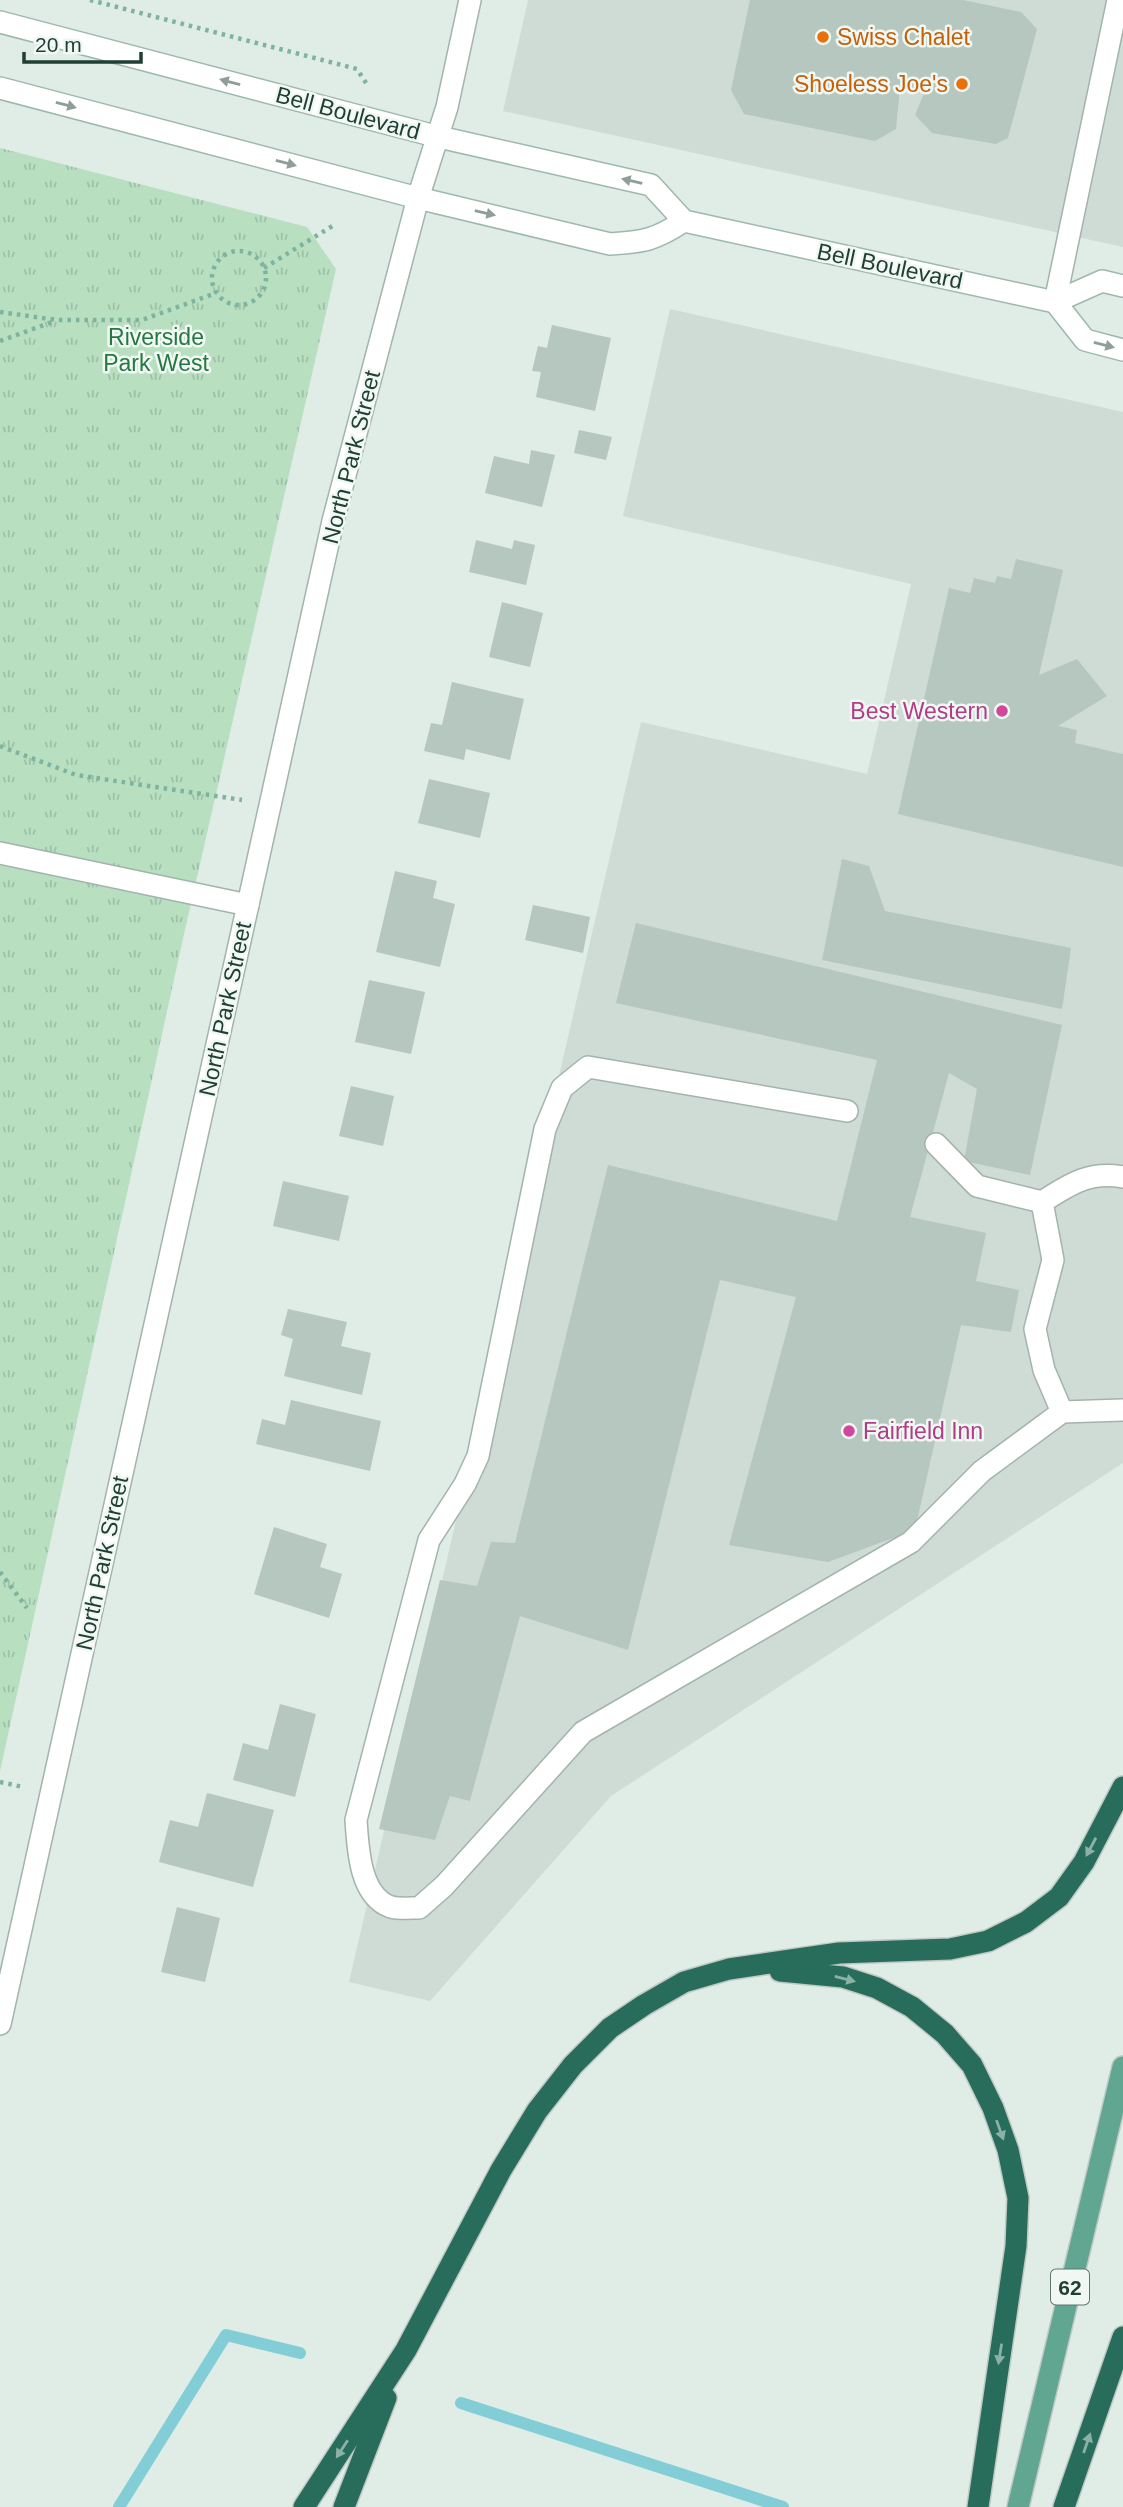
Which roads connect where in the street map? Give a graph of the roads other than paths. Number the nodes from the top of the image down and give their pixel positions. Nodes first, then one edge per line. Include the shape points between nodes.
1 (470, 0) edge
2 (1118, 0) edge
3 (0, 22) edge
4 (0, 88) edge
5 (439, 137) junction
6 (418, 198) junction
7 (684, 221) junction
8 (1123, 286) edge
9 (1055, 302) junction
10 (1123, 350) edge
11 (0, 853) edge
12 (248, 905) junction
13 (847, 1111) dead end
14 (936, 1144) dead end
15 (1123, 1177) edge
16 (1042, 1202) junction
17 (1123, 1410) edge
18 (1062, 1412) junction
19 (1123, 1787) edge
20 (729, 1969) junction
21 (0, 2024) edge
22 (1123, 2067) edge
23 (1123, 2337) edge
24 (406, 2350) junction
25 (304, 2507) edge
26 (344, 2507) edge
27 (978, 2507) edge
28 (1018, 2507) edge
29 (1064, 2507) edge

1 - 5 street, North Park Street
2 - 9 street
5 -> 3 street, Bell Boulevard
4 -> 6 street
5 - 6 street, North Park Street
7 -> 5 street, Bell Boulevard via 651,185
6 -> 7 street via 610,244 658,237
6 - 12 street, North Park Street via 333,521
7 - 9 street, Bell Boulevard
8 - 9 street via 1102,281
9 -> 10 street via 1085,340
11 - 12 street
12 - 21 street, North Park Street
13 - 18 street via 588,1067 562,1088 545,1129 478,1456 429,1540 356,1820 359,1861 373,1894 391,1907 419,1908 583,1732 911,1542 982,1471
14 - 16 street via 977,1186
15 - 16 street via 1104,1174 1074,1182
16 - 18 street via 1053,1260 1034,1329 1044,1370
17 - 18 street
19 -> 20 highway via 1084,1861 1059,1897 1026,1922 988,1941 950,1949 839,1953
20 - 24 highway via 684,1982 644,2005 610,2028 573,2065 501,2170
20 -> 27 highway via 843,1977 912,2007 972,2065 993,2108 1018,2198 1016,2246
22 - 28 main road, 62
29 -> 23 highway
24 -> 25 highway
24 - 26 highway

